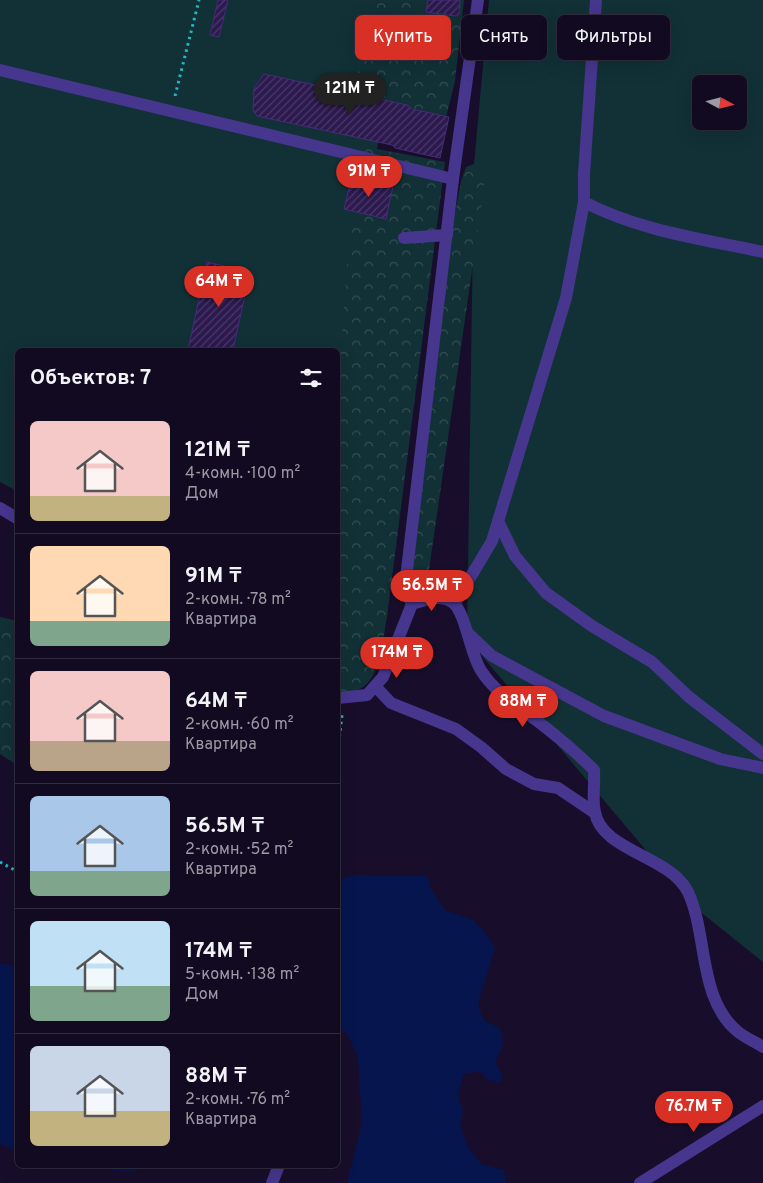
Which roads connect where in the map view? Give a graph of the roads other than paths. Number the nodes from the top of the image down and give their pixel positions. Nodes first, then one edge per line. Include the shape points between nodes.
1 (478, 0) edge
2 (596, 0) edge
3 (0, 70) edge
4 (452, 179) junction
5 (584, 202) junction
6 (447, 235) junction
7 (404, 238) dead end
8 (763, 252) edge
9 (0, 508) edge
10 (15, 517) edge
11 (498, 521) junction
12 (455, 603) junction
13 (412, 604) junction
14 (466, 631) junction
15 (375, 686) junction
16 (340, 699) edge
17 (763, 754) edge
18 (763, 768) edge
19 (594, 813) junction
20 (763, 1047) edge
21 (763, 1106) edge
22 (278, 1168) dead end
23 (272, 1183) edge
24 (640, 1183) edge

1 - 4 street
2 - 5 street
3 - 4 street
4 - 6 street
5 - 8 street via 609,215 643,226
5 - 11 street via 566,298
6 - 7 street
6 - 13 street via 406,578
9 - 10 street
11 - 12 street via 492,541
11 - 17 street via 515,556 546,593 592,626 652,662 689,697
12 - 13 street via 444,598 429,598
12 - 14 street
13 - 15 street via 383,678
14 - 18 street via 492,656 604,716 720,759
14 - 19 street via 481,672 506,697 579,754 594,770
15 - 16 street via 368,695
15 - 19 street via 391,703 456,729 506,769 534,784 558,788
19 - 20 street via 619,844 676,875 690,899 712,990 722,1012 737,1031
21 - 24 street
22 - 23 street

